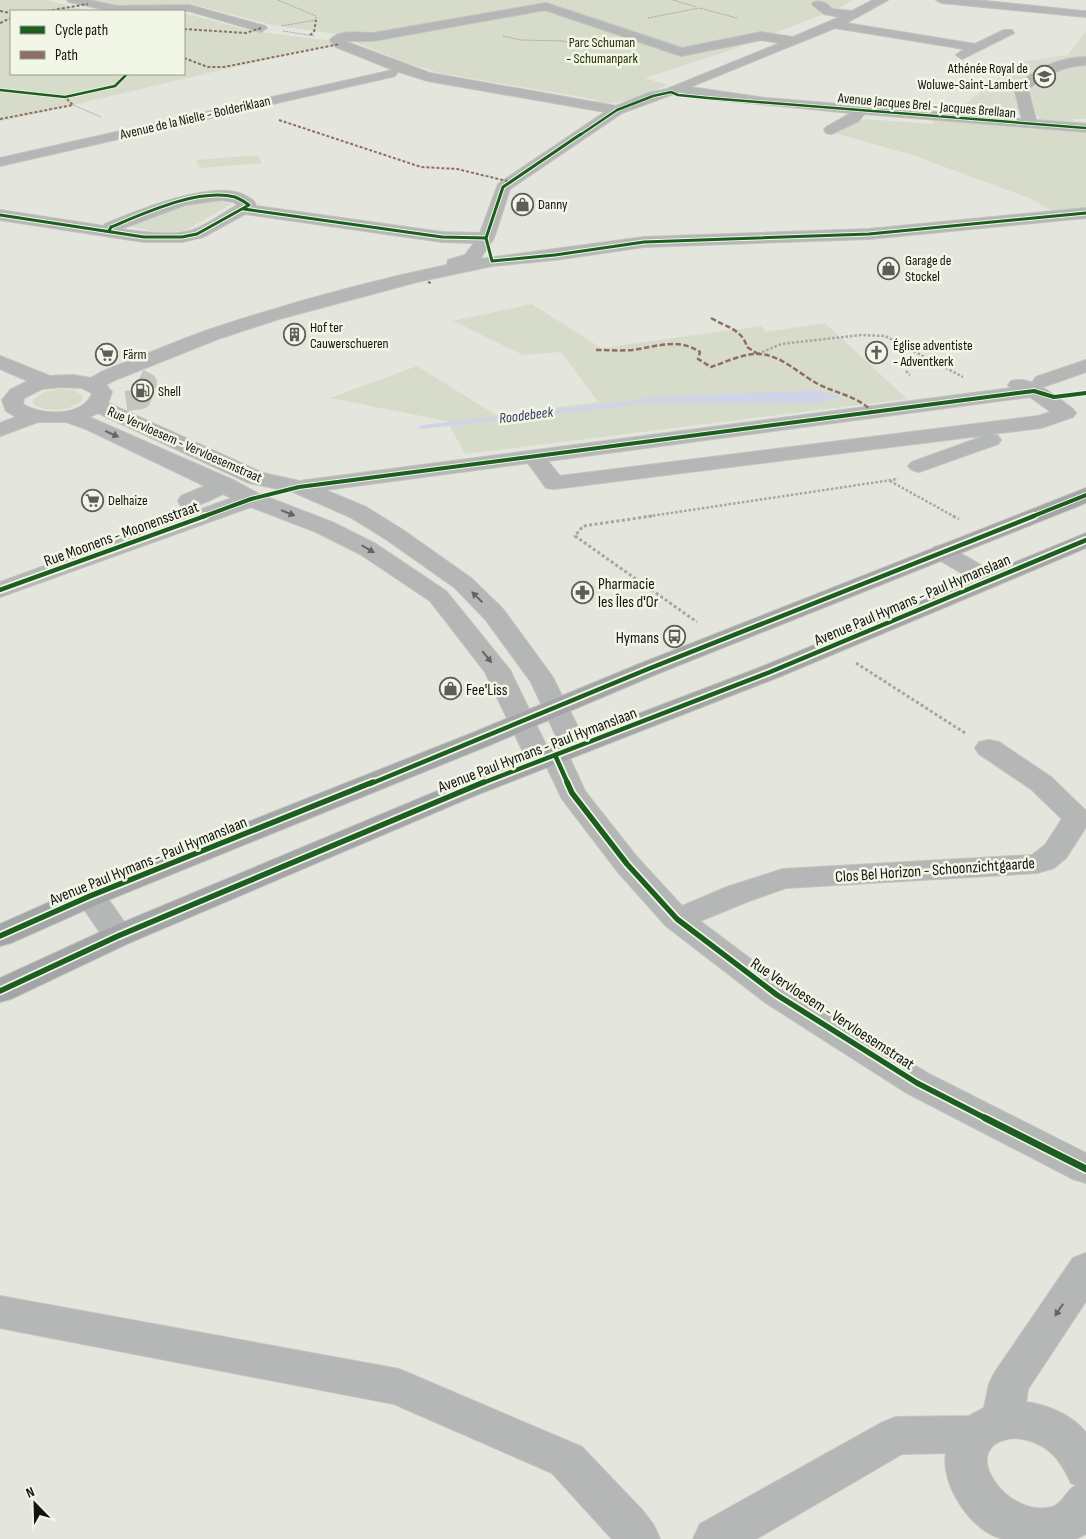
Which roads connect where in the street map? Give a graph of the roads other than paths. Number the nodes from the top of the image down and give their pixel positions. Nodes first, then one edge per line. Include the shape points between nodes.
1 (73, 0) edge
2 (804, 0) edge
3 (881, 0) edge
4 (942, 0) edge
5 (831, 1) dead end
6 (818, 4) junction
7 (1083, 14) dead end
8 (854, 15) junction
9 (834, 24) junction
10 (261, 28) road end
11 (1008, 32) dead end
12 (794, 41) junction
13 (977, 48) junction
14 (953, 60) dead end
15 (1086, 61) edge
16 (391, 73) dead end
17 (674, 90) junction
18 (617, 110) junction
19 (859, 110) junction
20 (1030, 124) junction
21 (1086, 128) edge
22 (831, 130) dead end
23 (0, 162) edge
24 (244, 209) junction
25 (1086, 214) edge
26 (0, 215) edge
27 (109, 231) junction
28 (486, 238) junction
29 (492, 261) junction
30 (415, 277) junction
31 (1086, 358) edge
32 (0, 362) edge
33 (1086, 365) edge
34 (121, 371) junction
35 (139, 379) dead end
36 (48, 382) junction
37 (2, 383) dead end
38 (1038, 386) junction
39 (96, 397) junction
40 (126, 401) tunnel mouth
41 (950, 402) junction
42 (11, 405) edge
43 (67, 416) junction
44 (34, 417) junction
45 (1041, 422) junction
46 (0, 430) edge
47 (581, 450) junction
48 (534, 457) junction
49 (919, 466) dead end
50 (600, 477) junction
51 (225, 485) junction
52 (299, 487) junction
53 (1086, 495) edge
54 (251, 499) junction
55 (189, 501) dead end
56 (358, 512) junction
57 (324, 527) junction
58 (1086, 540) edge
59 (942, 552) junction
60 (990, 580) junction
61 (0, 590) edge
62 (556, 707) junction
63 (521, 722) junction
64 (989, 748) road end
65 (555, 755) junction
66 (90, 896) junction
67 (677, 919) junction
68 (0, 936) edge
69 (118, 936) junction
70 (0, 991) edge
71 (1086, 1169) edge
72 (1086, 1269) edge
73 (0, 1312) edge
74 (989, 1427) junction
75 (1085, 1473) edge
76 (638, 1539) edge
77 (715, 1539) edge

1 - 10 street via 117,9 189,8
2 - 6 street
3 - 8 street
4 - 7 street
5 - 6 street
6 - 8 street via 828,12
8 - 9 street
9 - 12 street
9 - 13 street
11 - 13 street
12 - 17 street via 706,60
12 - 18 street via 761,36 681,52 546,6 374,37 336,40 428,77
13 - 14 street
15 - 20 street via 1053,65 1021,88
16 - 23 street, Avenue de la Nielle - Bolderiklaan
17 - 18 street
17 - 19 street, Avenue Jacques Brel - Jacques Brellaan via 691,97
18 - 28 street via 503,187
19 - 20 street, Avenue Jacques Brel - Jacques Brellaan
19 - 22 street via 854,118
20 - 21 street, Avenue Jacques Brel - Jacques Brellaan
24 - 27 street via 211,228 182,237 144,238
24 - 27 street via 249,205 238,198 196,198 130,219
24 - 28 street via 442,237
25 - 29 street via 869,234 644,242
26 - 27 street
28 - 29 street
28 - 30 street via 471,259
29 - 30 street
30 - 34 street via 273,315
31 - 33 street via 1078,361
32 - 36 street
33 - 38 street
34 - 35 street
34 - 39 street via 99,380
36 - 39 street via 77,381
36 - 42 street via 31,387
37 - 42 street
38 - 41 street
38 - 41 street via 1003,378 942,385 943,396
38 - 45 street via 1066,413
39 - 40 street
39 - 43 street via 86,411
39 - 52 street, Rue Vervloesem - Vervloesemstraat via 257,478
41 - 47 street
42 - 44 street via 20,413
43 - 44 street
43 -> 51 street, Rue Vervloesem - Vervloesemstraat
44 - 46 street
45 - 49 street
45 - 50 street
47 - 48 street
47 - 50 street
48 - 50 street via 554,483
48 - 52 street
51 - 54 street, Rue Vervloesem - Vervloesemstraat
51 - 55 street
52 - 56 street, Rue Vervloesem - Vervloesemstraat
53 - 59 main road, Avenue Paul Hymans - Paul Hymanslaan
54 -> 57 street, Rue Vervloesem - Vervloesemstraat
54 - 61 street, Rue Moonens - Moonensstraat
56 - 57 street
62 -> 56 street, Rue Vervloesem - Vervloesemstraat via 543,681 494,614 463,583
57 -> 63 street, Rue Vervloesem - Vervloesemstraat via 368,549 438,596 497,670
58 - 60 main road, Avenue Paul Hymans - Paul Hymanslaan
59 - 60 street, Avenue Paul Hymans - Paul Hymanslaan
59 - 62 main road, Avenue Paul Hymans - Paul Hymanslaan
60 - 65 main road, Avenue Paul Hymans - Paul Hymanslaan via 770,672
62 - 63 main road, Avenue Paul Hymans - Paul Hymanslaan
62 - 65 street, Rue Vervloesem - Vervloesemstraat via 570,737
63 - 65 street, Rue Vervloesem - Vervloesemstraat via 536,752
63 - 66 main road, Avenue Paul Hymans - Paul Hymanslaan
64 - 67 street, Clos Bel Horizon - Schoonzichtgaarde via 1041,782 1077,818 1047,861 783,879
65 - 67 street, Rue Vervloesem - Vervloesemstraat via 572,793
65 - 69 main road, Avenue Paul Hymans - Paul Hymanslaan via 454,794
66 - 68 main road, Avenue Paul Hymans - Paul Hymanslaan
66 - 69 street, Avenue Paul Hymans - Paul Hymanslaan
67 - 71 street, Rue Vervloesem - Vervloesemstraat via 777,995 917,1083
69 - 70 main road, Avenue Paul Hymans - Paul Hymanslaan
72 -> 74 street via 1009,1384
73 - 76 street via 399,1387 566,1460
74 - 75 street via 1029,1420 1050,1428 1064,1437
74 - 75 street via 967,1450 967,1477 983,1503 1006,1520 1042,1528 1058,1526 1076,1517
74 - 77 street via 896,1436

